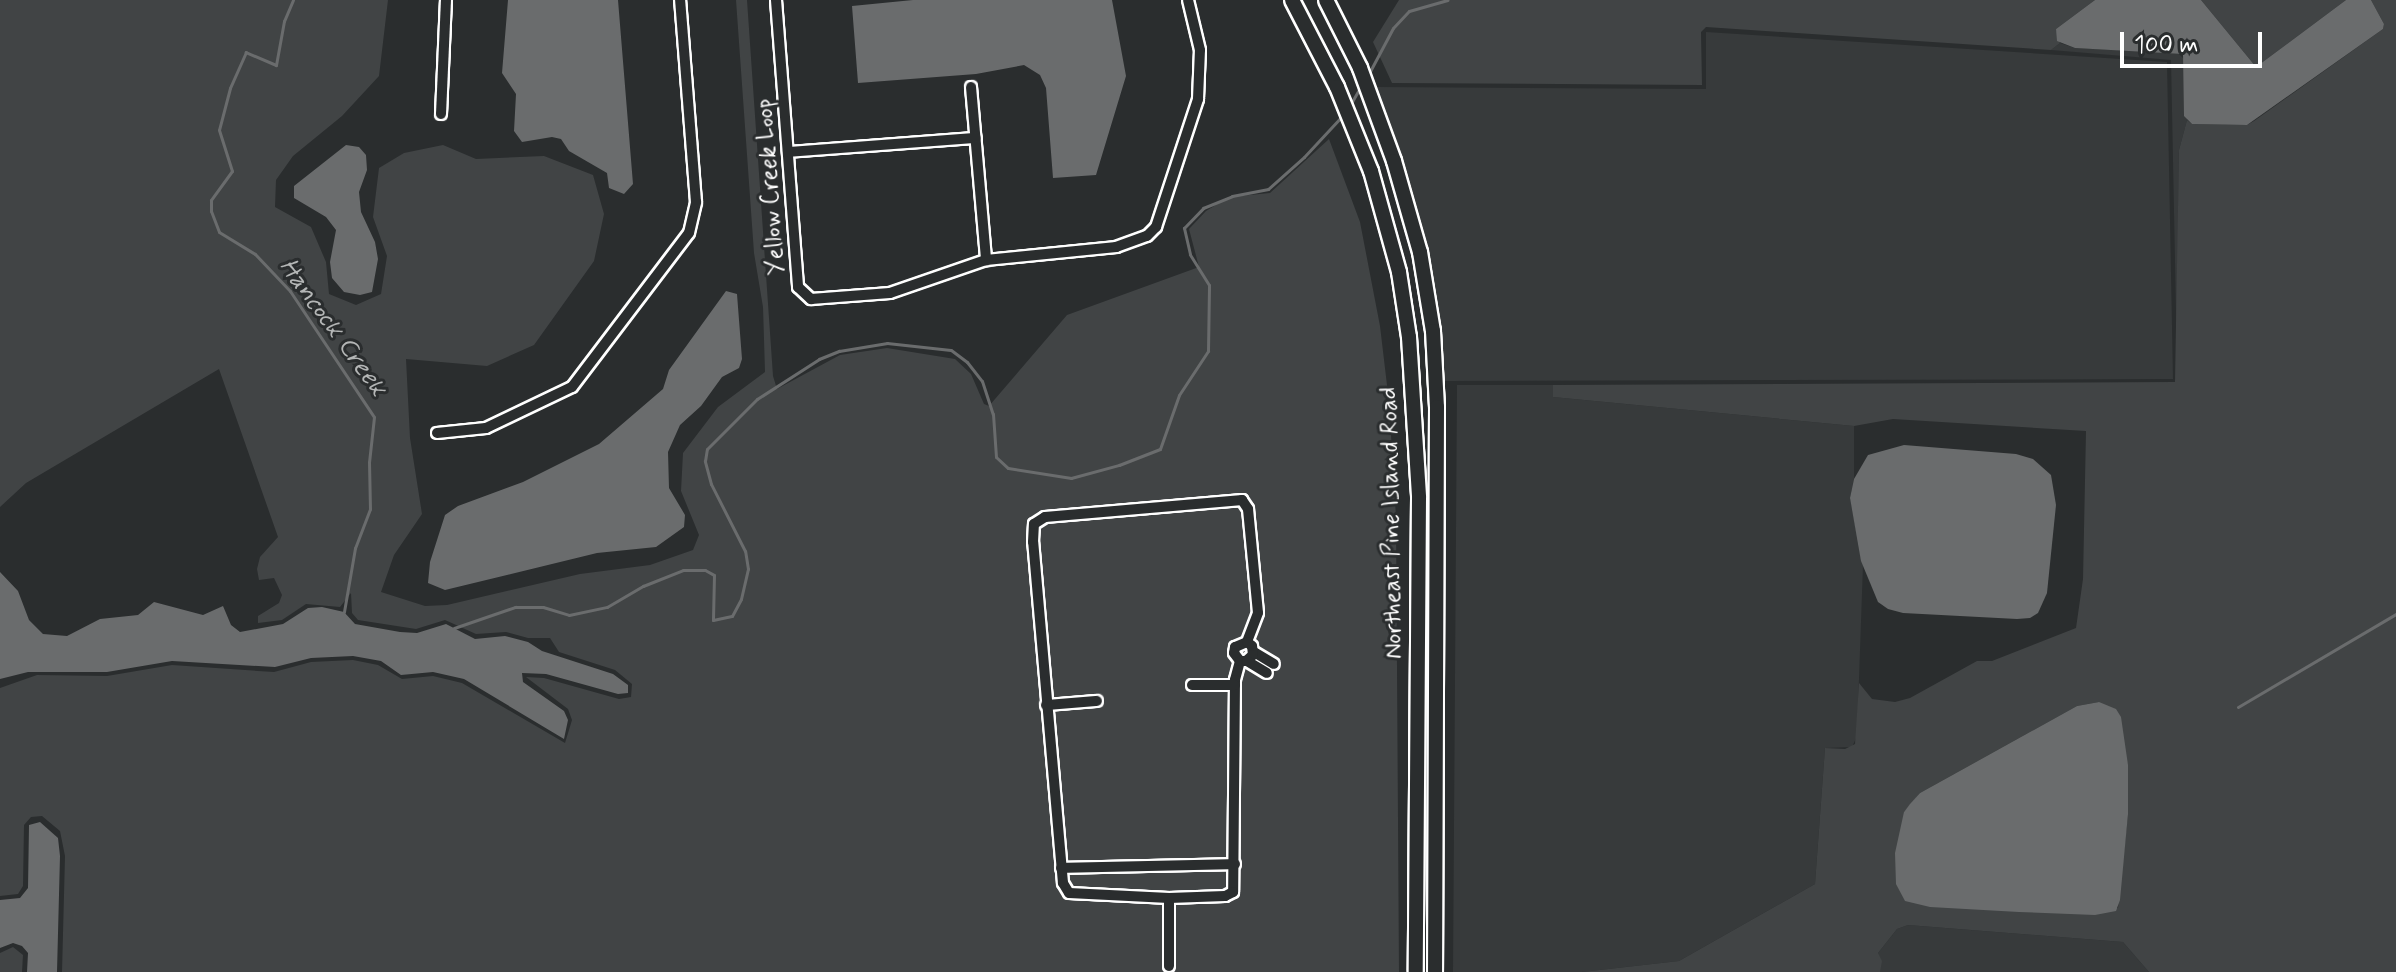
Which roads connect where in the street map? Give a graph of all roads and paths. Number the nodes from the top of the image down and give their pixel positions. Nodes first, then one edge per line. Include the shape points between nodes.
1 (446, 0) edge
2 (680, 0) edge
3 (776, 0) edge
4 (1188, 0) edge
5 (1292, 0) edge
6 (1326, 0) edge
7 (971, 87) dead end
8 (441, 114) dead end
9 (975, 138) junction
10 (788, 152) junction
11 (986, 260) junction
12 (437, 433) dead end
13 (1417, 435) junction
14 (1434, 571) junction
15 (1247, 642) junction
16 (1247, 658) junction
17 (1271, 669) dead end
18 (1192, 685) dead end
19 (1235, 685) junction
20 (1097, 701) dead end
21 (1046, 705) junction
22 (1235, 864) junction
23 (1061, 868) junction
24 (1169, 898) junction
25 (1169, 966) dead end
26 (1416, 972) edge
27 (1435, 972) edge

1 - 8 street
2 - 12 street via 696,202 689,233 572,387 486,428
3 - 10 street, Yellow Creek Loop
4 - 11 street, Yellow Creek Loop via 1201,78 1156,227 1134,243 1116,247
5 - 13 main road, Northeast Pine Island Road via 1354,126 1384,214 1399,272
6 - 14 main road, Northeast Pine Island Road via 1375,106 1420,252 1432,318 1437,407
7 - 9 street
9 - 10 street
9 - 11 street
10 - 11 street, Yellow Creek Loop via 798,287 805,297 890,293
13 - 14 main road via 1422,547 1424,560
13 - 26 main road, Northeast Pine Island Road
14 - 27 main road, Northeast Pine Island Road
15 - 16 street
15 - 16 street via 1234,650
15 - 21 street via 1258,613 1248,509 1242,500 1038,519 1032,530
16 - 17 street
16 - 19 street
18 - 19 street
19 - 22 street
20 - 21 street
21 - 23 street
22 - 23 street
22 - 24 street via 1230,895
23 - 24 street via 1065,889 1077,896
24 - 25 street

